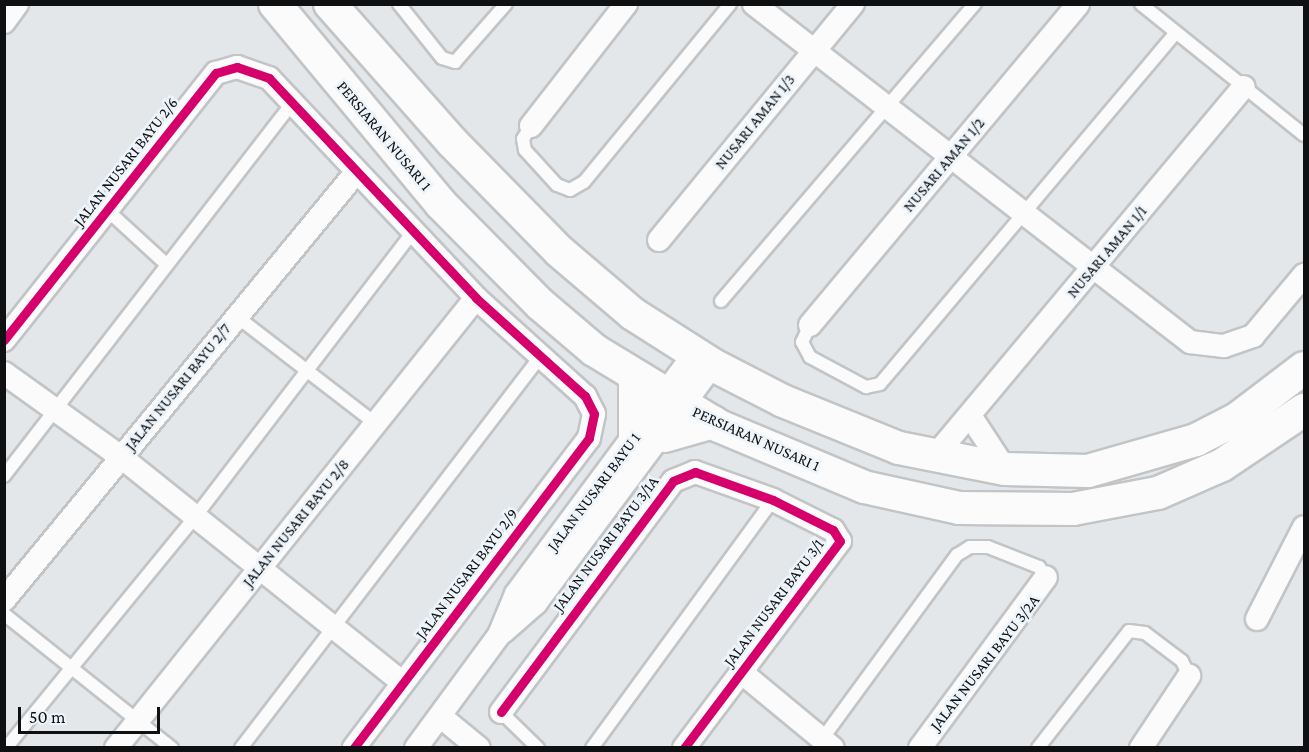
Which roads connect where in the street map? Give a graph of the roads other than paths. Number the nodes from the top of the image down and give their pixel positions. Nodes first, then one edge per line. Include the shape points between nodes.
1 (17, 4) edge
2 (275, 4) edge
3 (330, 4) edge
4 (399, 4) edge
5 (506, 4) edge
6 (626, 4) edge
7 (730, 4) edge
8 (754, 4) edge
9 (853, 4) edge
10 (975, 4) edge
11 (1078, 4) edge
12 (1141, 4) edge
13 (4, 22) edge
14 (1176, 33) junction
15 (813, 51) junction
16 (1244, 87) junction
17 (291, 104) junction
18 (886, 108) junction
19 (531, 126) joint
20 (1305, 135) edge
21 (950, 158) junction
22 (354, 175) junction
23 (107, 210) junction
24 (1022, 214) junction
25 (412, 233) junction
26 (659, 240) dead end
27 (166, 265) junction
28 (1092, 270) junction
29 (1305, 275) edge
30 (476, 298) junction
31 (721, 301) dead end
32 (236, 316) junction
33 (810, 326) joint
34 (4, 340) edge
35 (541, 356) junction
36 (704, 359) junction
37 (1305, 368) edge
38 (306, 372) junction
39 (4, 373) edge
40 (635, 377) junction
41 (688, 409) junction
42 (58, 410) junction
43 (1305, 410) edge
44 (594, 414) joint
45 (971, 417) junction
46 (376, 424) junction
47 (650, 437) junction
48 (935, 456) junction
49 (121, 457) junction
50 (1005, 469) junction
51 (4, 476) edge
52 (773, 500) junction
53 (195, 517) junction
54 (1305, 527) edge
55 (260, 568) junction
56 (1046, 577) joint
57 (4, 600) edge
58 (4, 614) edge
59 (1257, 619) dead end
60 (332, 626) junction
61 (73, 666) junction
62 (741, 672) junction
63 (1190, 676) joint
64 (403, 683) junction
65 (501, 712) joint
66 (440, 716) junction
67 (138, 721) junction
68 (824, 745) edge
69 (6, 747) edge
70 (117, 747) edge
71 (172, 747) edge
72 (241, 747) edge
73 (354, 747) edge
74 (416, 747) edge
75 (479, 747) edge
76 (538, 747) edge
77 (592, 747) edge
78 (684, 747) edge
79 (920, 747) edge
80 (1038, 747) edge
81 (1141, 747) edge

1 - 13 street
2 - 40 main road, PERSIARAN NUSARI 1 via 441,204 540,304
3 - 36 main road via 452,142 559,251 633,314
4 - 5 lane via 442,58 455,62
6 - 19 street
7 - 19 lane via 584,182 570,190 557,185 525,150 523,139
8 - 15 street
9 - 15 street, NUSARI AMAN 1/3
10 - 18 lane
11 - 21 street, NUSARI AMAN 1/2
12 - 14 lane
14 - 16 lane
14 - 24 lane
15 - 18 street
15 - 26 street, NUSARI AMAN 1/3
16 - 20 lane
16 - 28 street, NUSARI AMAN 1/1
17 - 22 street, JALAN NUSARI BAYU 2/6
17 - 23 street, JALAN NUSARI BAYU 2/6 via 268,78 237,67 216,73
17 - 27 lane
18 - 21 street
18 - 31 lane
21 - 24 street
21 - 33 street, NUSARI AMAN 1/2
22 - 25 street, JALAN NUSARI BAYU 2/6
22 - 32 street, JALAN NUSARI BAYU 2/7
23 - 27 lane
23 - 34 street, JALAN NUSARI BAYU 2/6
24 - 28 street
24 - 33 lane via 880,384 866,387 810,357 802,342
25 - 30 street, JALAN NUSARI BAYU 2/6
25 - 38 lane
27 - 42 lane
28 - 29 street via 1190,342 1224,346 1253,336
28 - 45 street, NUSARI AMAN 1/1
30 - 35 street, JALAN NUSARI BAYU 2/6
30 - 46 street, JALAN NUSARI BAYU 2/8
32 - 38 lane
32 - 49 street, JALAN NUSARI BAYU 2/7
35 - 44 street, JALAN NUSARI BAYU 2/6 via 585,396
35 - 60 lane
36 - 41 street, JALAN NUSARI BAYU 1
36 - 48 main road via 859,433
37 - 50 main road via 1237,419 1149,456 1088,471
38 - 46 lane
38 - 53 lane
39 - 42 street
40 - 41 main road, PERSIARAN NUSARI 1
40 - 47 main road
41 - 43 main road, PERSIARAN NUSARI 1 via 864,487 959,507 1027,512 1158,493 1222,465
41 - 47 main road
41 - 47 street, JALAN NUSARI BAYU 1
42 - 49 street
42 - 51 lane
44 - 64 street, JALAN NUSARI BAYU 2/9 via 589,438
45 - 48 street, NUSARI AMAN 1/1
45 - 50 street
46 - 55 street, JALAN NUSARI BAYU 2/8
47 - 66 street, JALAN NUSARI BAYU 1 via 516,594 499,635
48 - 50 main road
49 - 53 street
49 - 57 street, JALAN NUSARI BAYU 2/7
52 - 62 street, JALAN NUSARI BAYU 3/1 via 833,530 840,541
52 - 65 street, JALAN NUSARI BAYU 3/1A via 694,472 673,481
52 - 77 lane
53 - 55 street
53 - 61 lane
54 - 59 street
55 - 60 street
55 - 67 street, JALAN NUSARI BAYU 2/8
56 - 68 lane via 1039,567 988,548 970,547 957,555
56 - 79 street, JALAN NUSARI BAYU 3/2A
58 - 61 lane
60 - 64 street
60 - 72 lane
61 - 67 lane
61 - 69 lane
62 - 68 street
62 - 78 street, JALAN NUSARI BAYU 3/1
63 - 80 lane via 1182,661 1145,633 1129,631
63 - 81 street
64 - 73 street, JALAN NUSARI BAYU 2/9
65 - 76 lane
66 - 74 street, JALAN NUSARI BAYU 1
66 - 75 street
67 - 70 street, JALAN NUSARI BAYU 2/8
67 - 71 lane

